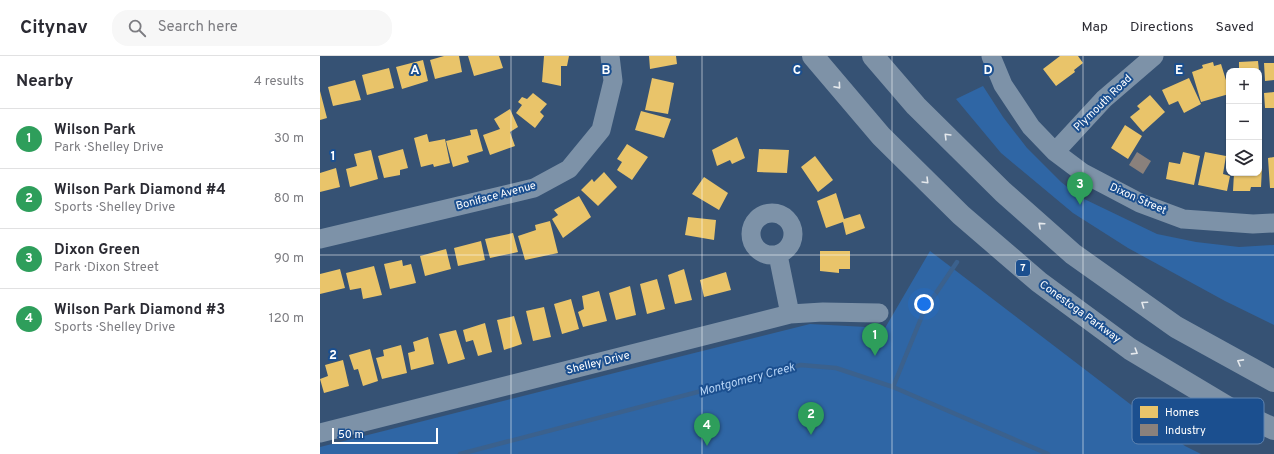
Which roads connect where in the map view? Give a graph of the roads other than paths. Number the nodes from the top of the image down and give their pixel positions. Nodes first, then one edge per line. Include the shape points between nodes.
1 (610, 56) edge
2 (813, 56) edge
3 (873, 56) edge
4 (991, 56) edge
5 (1154, 56) edge
6 (1054, 152) junction
7 (1274, 223) edge
8 (320, 239) edge
9 (778, 255) dead end
10 (879, 313) dead end
11 (790, 314) junction
12 (1274, 381) edge
13 (1212, 398) edge
14 (1264, 424) edge
15 (1274, 429) edge
16 (320, 433) edge

1 - 8 street, Boniface Avenue via 613,81 601,130 569,169 534,188
2 -> 13 highway, Conestoga Parkway / 7 via 881,136 961,215 1039,282 1130,349
12 -> 3 highway via 1176,327 1073,254 1003,192 916,106
4 - 6 street, Dixon Street via 1003,85 1031,127
5 - 6 street, Plymouth Road via 1104,99
6 - 7 street, Dixon Street via 1083,173 1140,203 1183,219
9 - 11 street
10 - 11 street, Shelley Drive
11 - 16 street, Shelley Drive
14 -> 15 highway, Conestoga Parkway / 7

